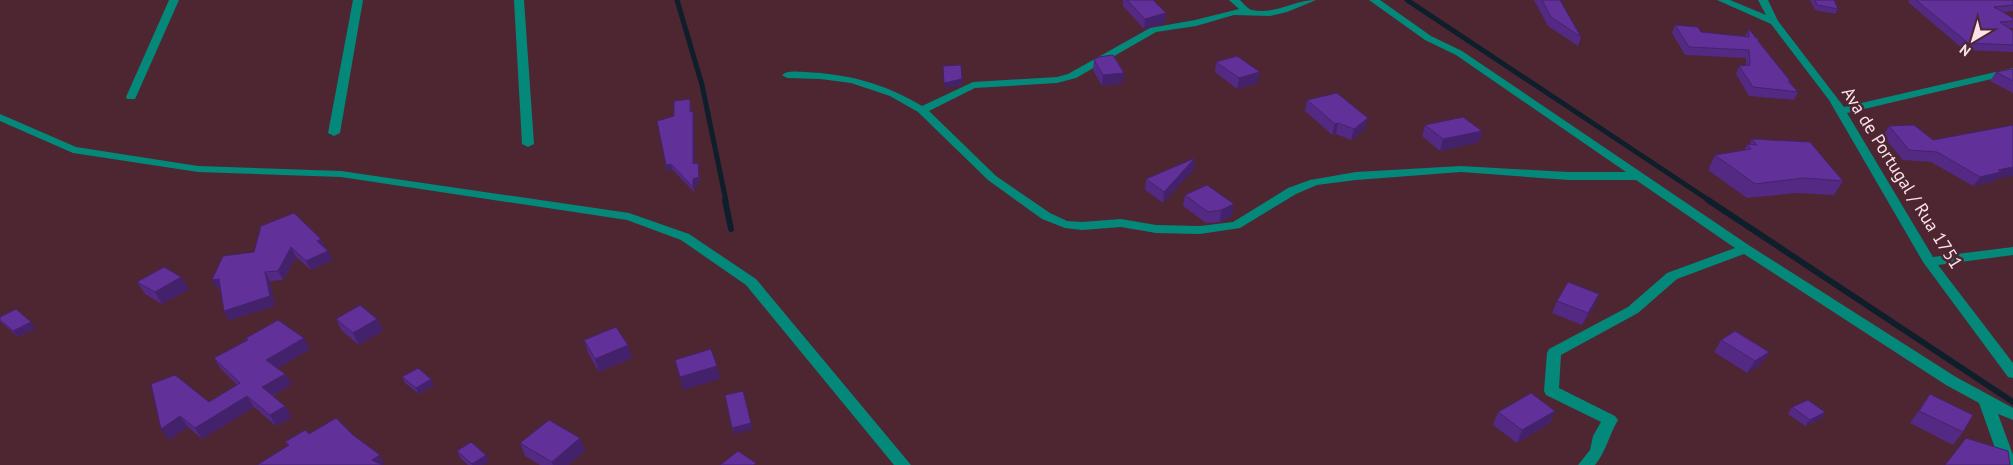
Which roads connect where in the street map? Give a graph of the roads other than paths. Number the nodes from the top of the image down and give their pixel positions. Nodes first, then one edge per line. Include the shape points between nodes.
1 (174, 0) edge
2 (358, 0) edge
3 (519, 0) edge
4 (1234, 0) edge
5 (1311, 0) edge
6 (1374, 0) edge
7 (1722, 0) edge
8 (1762, 0) edge
9 (1247, 11) junction
10 (1774, 22) junction
11 (2013, 71) edge
12 (787, 75) dead end
13 (131, 97) dead end
14 (922, 110) junction
15 (1840, 111) junction
16 (0, 117) edge
17 (334, 133) dead end
18 (528, 144) dead end
19 (1640, 176) junction
20 (1745, 249) junction
21 (2012, 252) edge
22 (1930, 262) junction
23 (2013, 373) edge
24 (1984, 400) junction
25 (2013, 414) edge
26 (903, 465) edge
27 (1586, 465) edge
28 (2009, 465) edge

1 - 13 street
2 - 17 street
3 - 18 street
4 - 9 street
5 - 9 street via 1270,13
6 - 19 street via 1427,37 1459,53
7 - 10 street
8 - 10 street, Ava de Portugal / Rua 1751
9 - 14 street via 1152,30 1072,76 1056,80 973,85
10 - 15 street, Ava de Portugal / Rua 1751
11 - 15 street
12 - 14 street via 865,83
14 - 19 street via 992,178 1046,216 1065,224 1082,226 1121,222 1156,229 1200,230 1236,225 1292,191 1314,182 1356,176 1461,169 1568,176
15 - 22 street, Ava de Portugal / Rua 1751
16 - 26 street via 73,150 198,169 341,174 628,217 685,237 751,282
19 - 20 street
20 - 24 street
20 - 27 street via 1672,276 1633,310 1554,353 1551,390 1610,420 1601,436 1598,452
21 - 22 street
22 - 23 street, Ava de Portugal / Rua 1751
24 - 25 street
24 - 28 street

